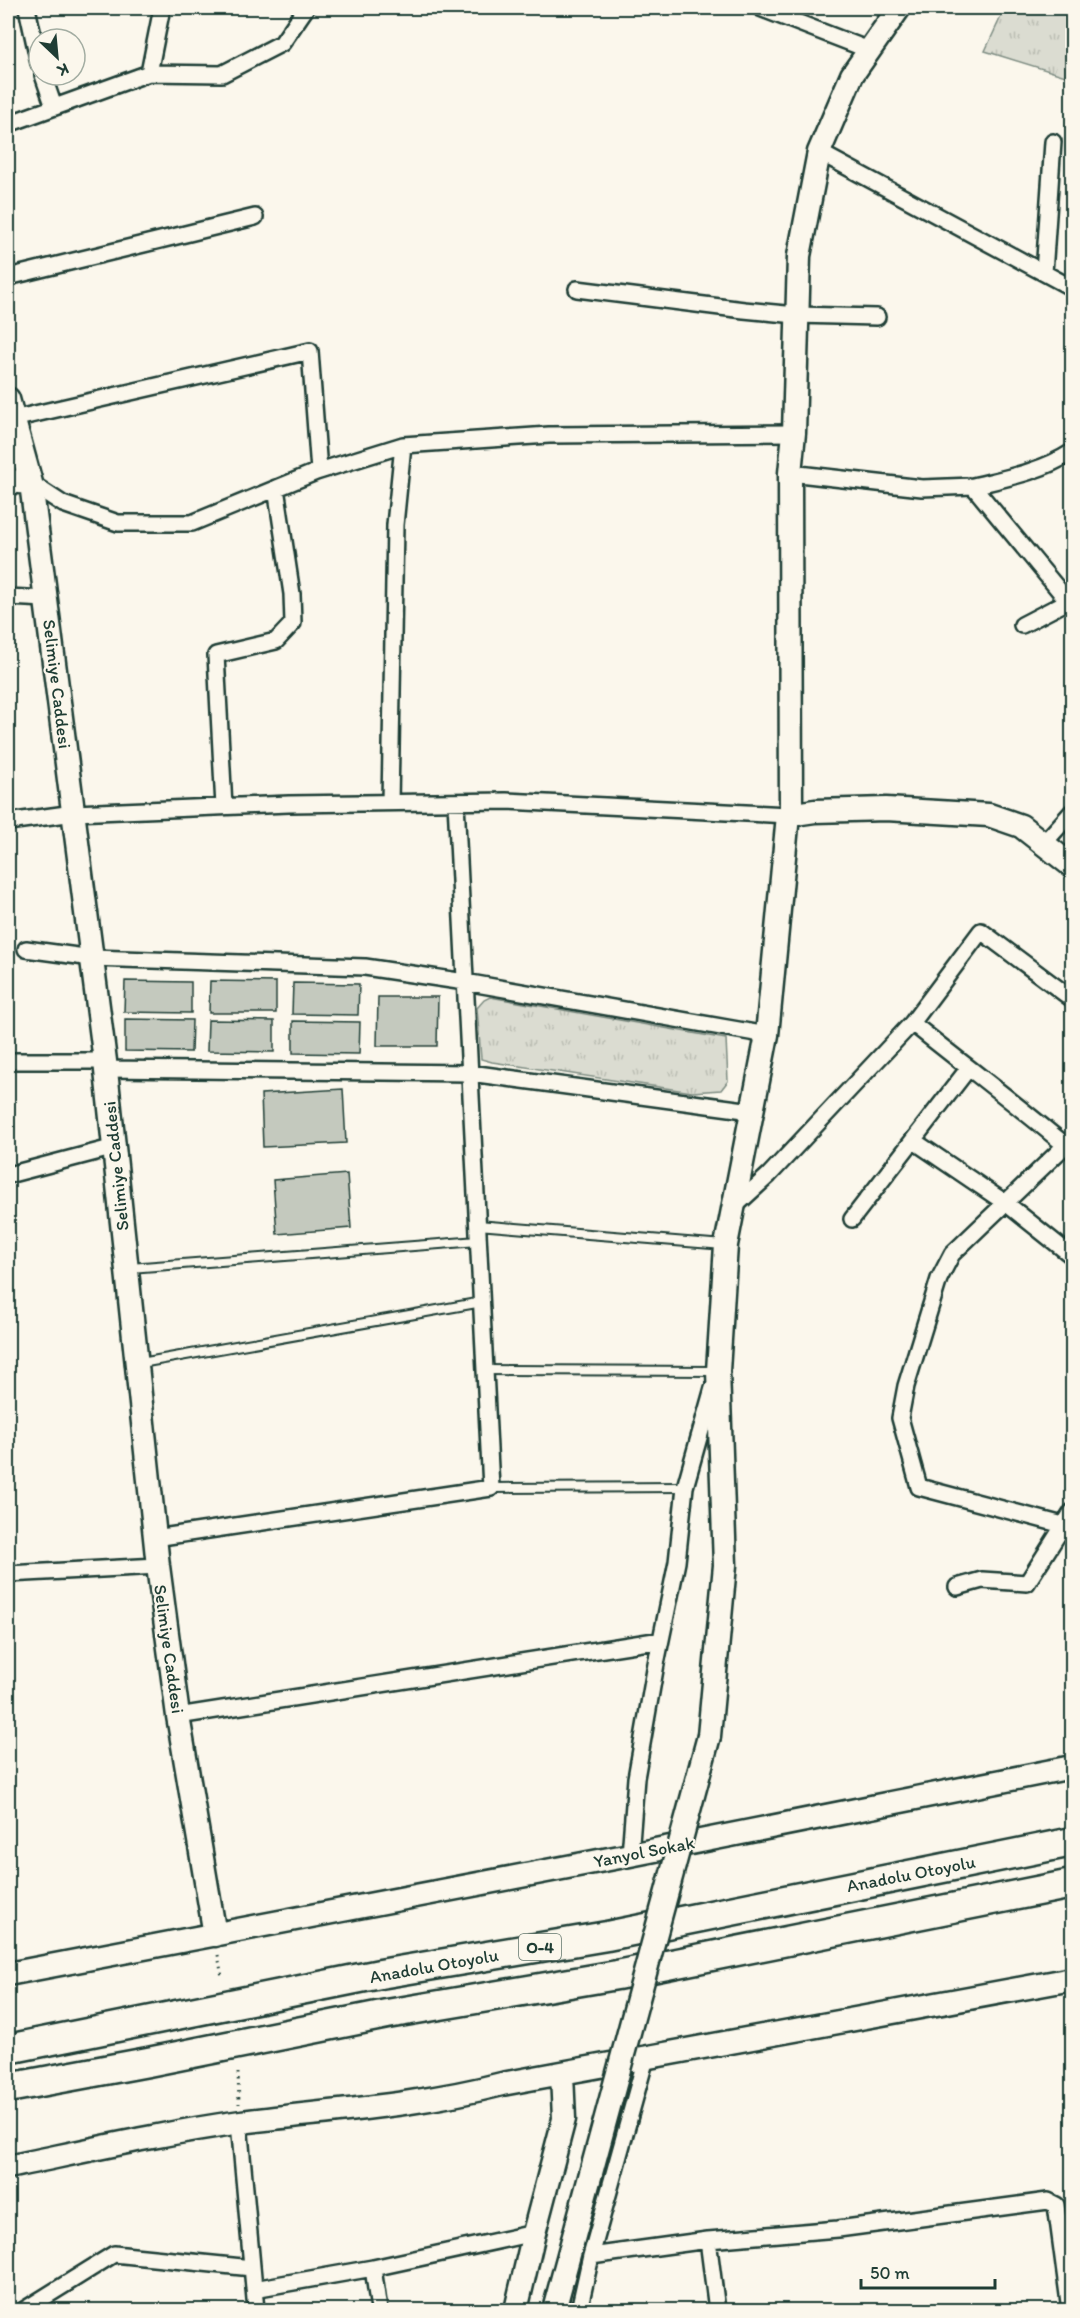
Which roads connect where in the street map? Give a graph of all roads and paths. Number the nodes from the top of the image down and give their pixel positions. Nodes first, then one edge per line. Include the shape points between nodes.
1 (27, 8) edge
2 (162, 8) edge
3 (306, 8) edge
4 (760, 8) edge
5 (898, 8) edge
6 (31, 27) edge
7 (869, 50) junction
8 (149, 73) junction
9 (47, 87) edge
10 (54, 107) junction
11 (8, 124) edge
12 (1053, 142) dead end
13 (819, 152) junction
14 (255, 217) dead end
15 (1044, 273) junction
16 (8, 277) edge
17 (577, 288) dead end
18 (1072, 288) edge
19 (796, 315) junction
20 (877, 317) dead end
21 (10, 409) edge
22 (794, 433) junction
23 (403, 445) junction
24 (1072, 452) edge
25 (320, 471) junction
26 (790, 473) junction
27 (8, 481) edge
28 (31, 483) junction
29 (973, 486) junction
30 (276, 488) junction
31 (8, 597) edge
32 (46, 599) junction
33 (1071, 602) edge
34 (1022, 625) dead end
35 (456, 802) junction
36 (390, 803) junction
37 (224, 807) junction
38 (1072, 812) edge
39 (74, 813) junction
40 (789, 815) junction
41 (8, 822) edge
42 (1044, 843) junction
43 (1072, 866) edge
44 (26, 950) dead end
45 (92, 958) junction
46 (465, 982) junction
47 (1072, 999) edge
48 (912, 1023) junction
49 (767, 1035) junction
50 (8, 1061) edge
51 (106, 1065) junction
52 (968, 1069) junction
53 (470, 1074) junction
54 (752, 1111) junction
55 (914, 1141) junction
56 (1069, 1142) edge
57 (115, 1147) junction
58 (8, 1175) edge
59 (1006, 1204) junction
60 (733, 1208) junction
61 (852, 1219) dead end
62 (478, 1225) junction
63 (478, 1241) junction
64 (726, 1245) junction
65 (1072, 1256) edge
66 (127, 1268) junction
67 (482, 1302) junction
68 (137, 1364) junction
69 (485, 1370) junction
70 (718, 1371) junction
71 (491, 1488) junction
72 (685, 1488) junction
73 (1072, 1512) edge
74 (1063, 1525) junction
75 (155, 1538) junction
76 (158, 1566) junction
77 (8, 1574) edge
78 (957, 1587) dead end
79 (661, 1640) junction
80 (178, 1716) junction
81 (1072, 1767) edge
82 (1072, 1842) edge
83 (630, 1855) junction
84 (1072, 1884) edge
85 (215, 1935) junction
86 (9, 1969) edge
87 (1072, 1979) edge
88 (8, 2049) edge
89 (646, 2058) junction
90 (238, 2073) dead end
91 (562, 2074) junction
92 (8, 2088) edge
93 (239, 2122) junction
94 (8, 2167) edge
95 (534, 2233) junction
96 (708, 2241) junction
97 (591, 2256) junction
98 (252, 2268) junction
99 (373, 2268) junction
100 (254, 2289) junction
101 (33, 2307) edge
102 (256, 2310) edge
103 (379, 2310) edge
104 (516, 2310) edge
105 (554, 2310) edge
106 (579, 2310) edge
107 (717, 2310) edge
108 (1070, 2310) edge

1 - 6 street
2 - 8 street
3 - 8 street via 282,43 222,74
4 - 7 street
5 - 7 street
7 - 13 street via 852,75
8 - 10 street
9 - 10 street
10 - 11 street
12 - 15 street
13 - 15 street
13 - 19 street via 799,256
14 - 16 street
15 - 18 street
17 - 19 street
19 - 20 street
19 - 22 street
21 - 25 street via 310,351
21 - 28 street, Selimiye Caddesi
22 - 23 street via 549,435
22 - 26 street
23 - 25 street
23 - 36 street via 395,525
24 - 29 street via 1056,462
25 - 30 street
26 - 29 street via 922,488
26 - 40 street
27 - 28 street
28 - 30 street via 63,504 118,523 192,523
28 - 32 street, Selimiye Caddesi
29 - 33 street
30 - 37 street via 293,623 276,641 216,655
31 - 32 street
32 - 39 street, Selimiye Caddesi
33 - 34 street
35 - 36 street
35 - 40 street
35 - 46 street
36 - 37 street
37 - 39 street
38 - 42 street
39 - 41 street
39 - 45 street, Selimiye Caddesi
40 - 42 street via 886,809 989,815 1021,826
40 - 49 street
42 - 43 street
44 - 45 street
45 - 46 street via 365,967
45 - 51 street, Selimiye Caddesi
46 - 49 street
46 - 53 street
47 - 48 street via 981,931
48 - 52 street
48 - 60 street
49 - 54 street
50 - 51 street
51 - 53 street
51 - 57 street, Selimiye Caddesi
52 - 55 street
52 - 56 street
53 - 54 street
53 - 62 street
54 - 60 street
55 - 59 street
55 - 61 street
56 - 59 street
57 - 58 street
57 - 66 street, Selimiye Caddesi
59 - 65 street
59 - 74 street via 952,1254 939,1279 900,1418 919,1486
60 - 64 street
62 - 63 street
62 - 64 lane
63 - 66 lane
63 - 67 street
64 - 70 street
66 - 68 street, Selimiye Caddesi
67 - 68 lane
67 - 69 street
68 - 75 street, Selimiye Caddesi
69 - 70 lane
69 - 71 street
70 - 72 street
70 - 105 street, bridge via 725,1565 709,1736
71 - 72 lane
71 - 75 street
72 - 79 street via 677,1562
73 - 74 street
74 - 78 street via 1027,1583 982,1580
75 - 76 street, Selimiye Caddesi
76 - 77 street
76 - 80 street, Selimiye Caddesi
79 - 80 street
79 - 83 street via 636,1778
80 - 85 street, Selimiye Caddesi
81 - 83 street, Yanyol Sokak
82 - 88 highway, Anadolu Otoyolu / O-4 via 607,1936 380,1974
83 - 85 street, Yanyol Sokak
84 - 92 highway, O-4 via 618,1975 387,2014
85 - 86 street, Yanyol Sokak
87 - 89 street
89 - 91 street
89 - 97 street
90 - 93 path
91 - 93 street via 460,2095
91 - 95 street via 564,2120
93 - 94 street
93 - 98 street
95 - 99 street
95 - 104 street
96 - 97 street
96 - 107 street
96 - 108 street via 838,2229 1048,2201 1056,2205
97 - 106 street
98 - 100 street
98 - 101 street via 114,2254
99 - 100 street
99 - 103 street
100 - 102 street

